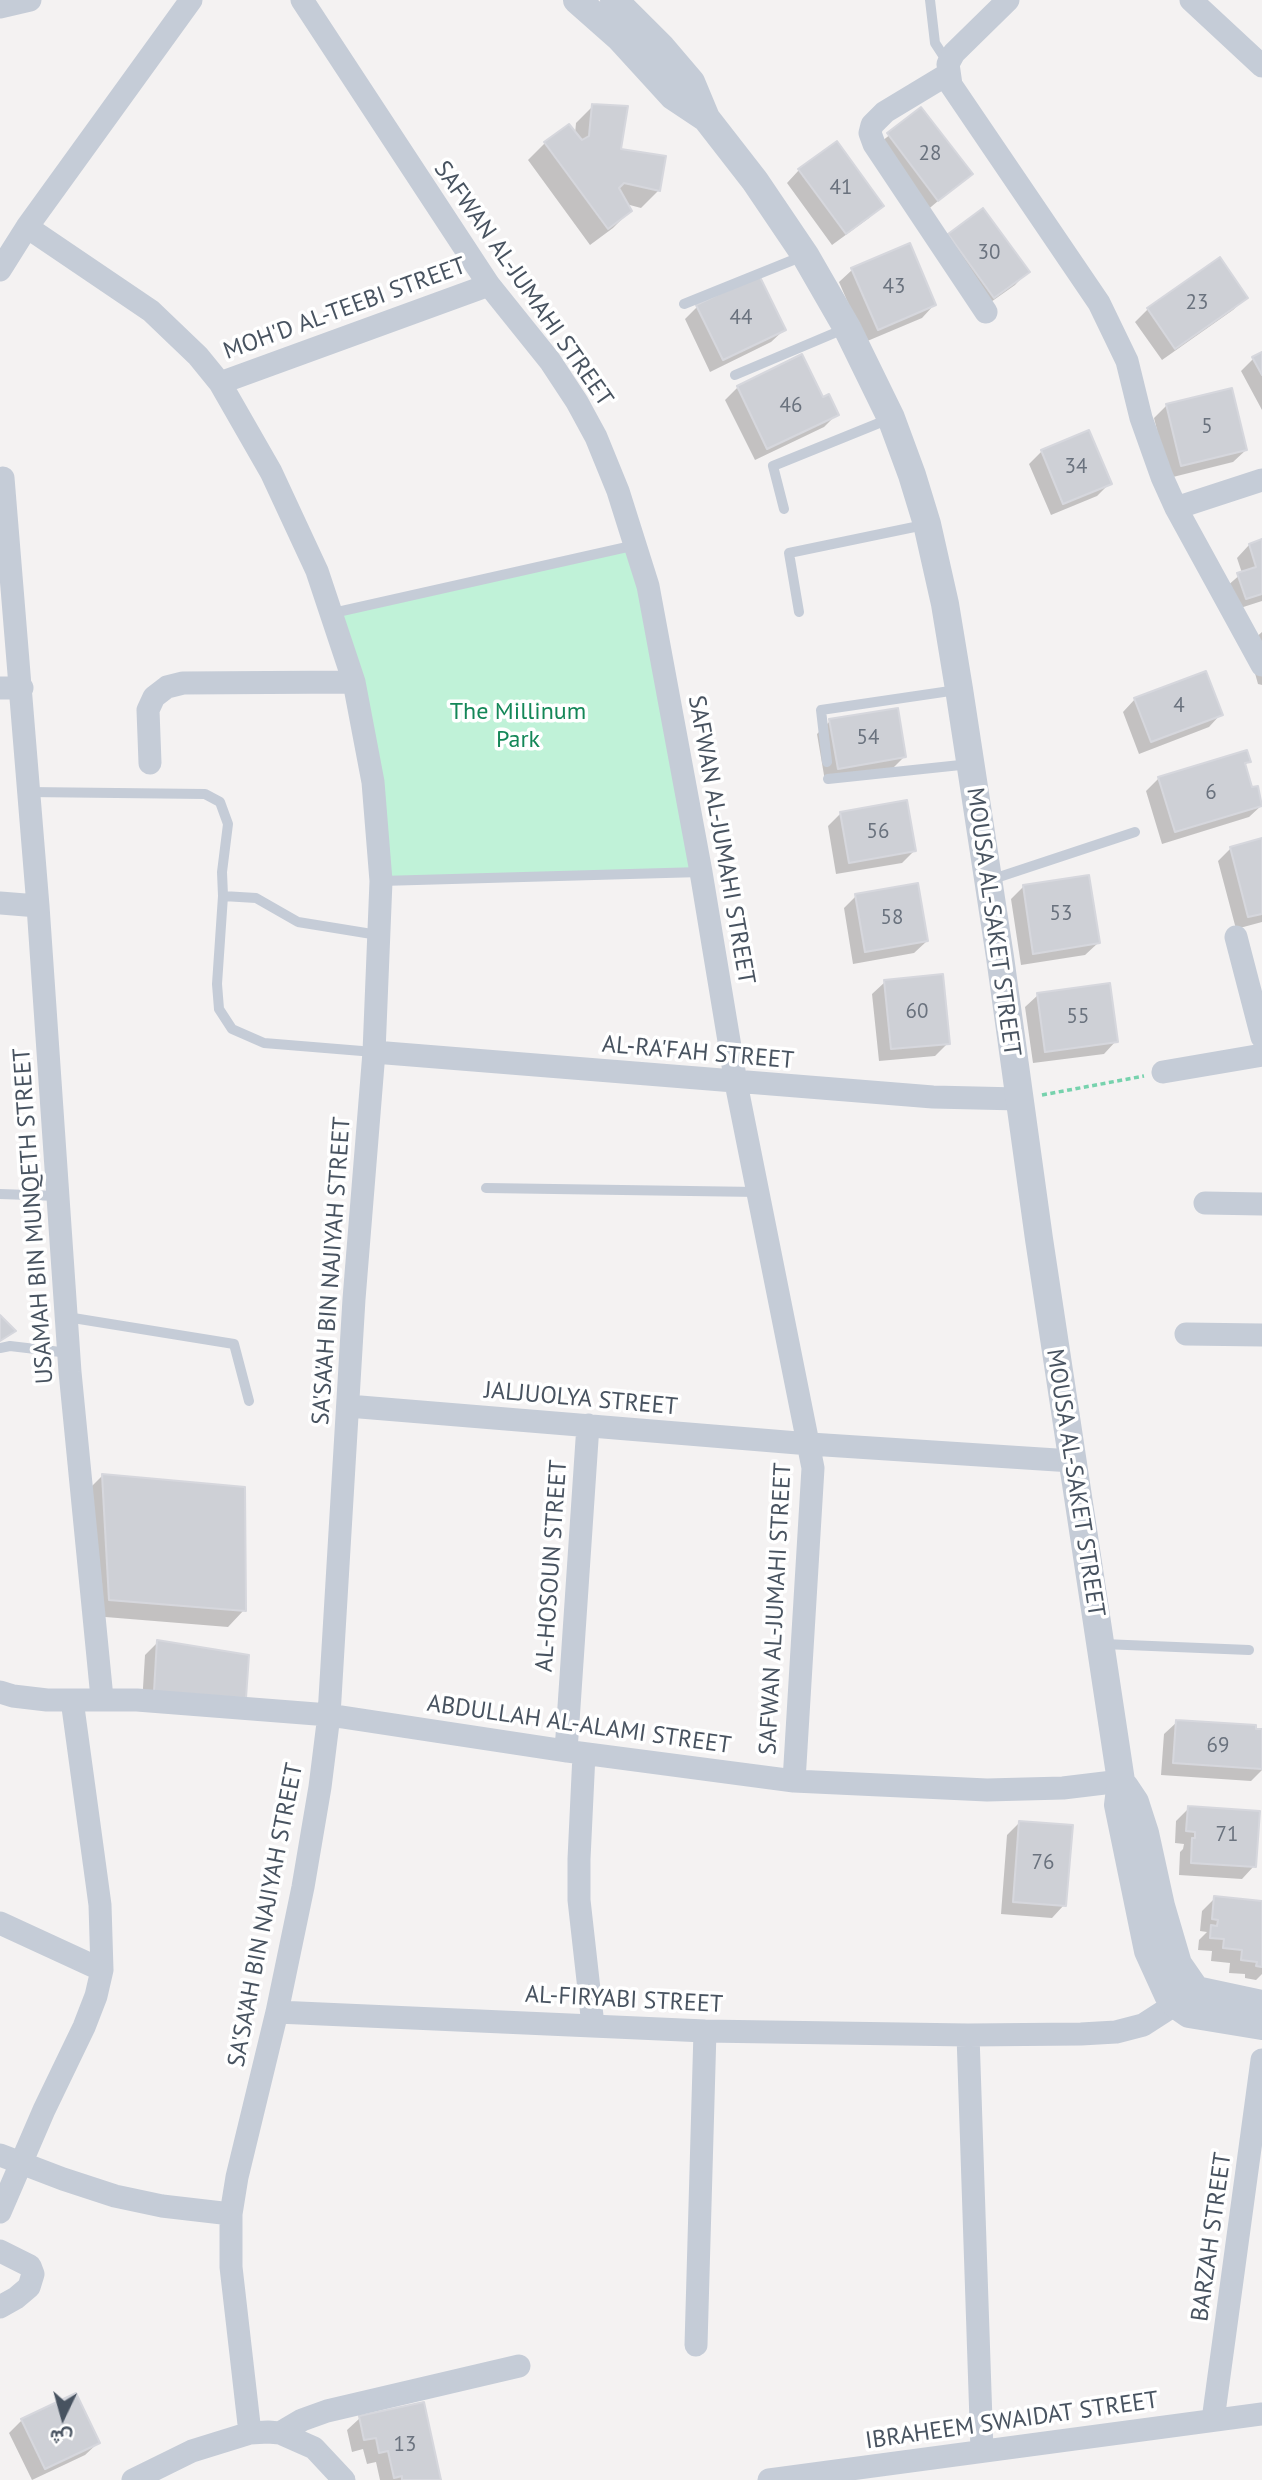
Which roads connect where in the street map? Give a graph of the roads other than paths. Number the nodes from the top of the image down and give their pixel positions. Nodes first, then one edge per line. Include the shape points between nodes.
1 (30, 0) edge
2 (191, 0) edge
3 (302, 0) edge
4 (930, 0) edge
5 (1008, 0) edge
6 (1191, 0) edge
7 (0, 8) edge
8 (614, 10) edge
9 (1262, 66) edge
10 (948, 69) junction
11 (27, 227) junction
12 (805, 255) junction
13 (0, 270) edge
14 (489, 285) junction
15 (684, 304) dead end
16 (986, 312) dead end
17 (847, 328) junction
18 (735, 375) dead end
19 (220, 383) junction
20 (891, 418) junction
21 (3, 478) dead end
22 (1262, 480) edge
23 (1176, 508) junction
24 (784, 509) dead end
25 (927, 524) junction
26 (636, 545) junction
27 (799, 612) dead end
28 (333, 613) junction
29 (1262, 664) edge
30 (354, 682) junction
31 (11, 688) edge
32 (959, 689) junction
33 (827, 762) dead end
34 (150, 763) dead end
35 (970, 764) junction
36 (828, 779) dead end
37 (28, 792) junction
38 (1135, 832) dead end
39 (701, 872) junction
40 (381, 881) junction
41 (987, 881) junction
42 (223, 896) junction
43 (0, 902) edge
44 (38, 906) junction
45 (378, 935) junction
46 (1236, 937) dead end
47 (1262, 1037) edge
48 (374, 1052) junction
49 (1262, 1055) edge
50 (1163, 1072) road end
51 (736, 1083) junction
52 (1019, 1099) junction
53 (486, 1188) dead end
54 (758, 1192) junction
55 (0, 1194) edge
56 (58, 1196) junction
57 (1205, 1203) dead end
58 (1262, 1204) edge
59 (67, 1317) junction
60 (1186, 1334) dead end
61 (1262, 1335) edge
62 (0, 1348) edge
63 (69, 1353) junction
64 (249, 1401) dead end
65 (348, 1405) junction
66 (588, 1425) junction
67 (810, 1444) junction
68 (1072, 1461) junction
69 (1100, 1644) junction
70 (1249, 1650) dead end
71 (0, 1692) edge
72 (102, 1698) junction
73 (72, 1700) junction
74 (328, 1715) junction
75 (575, 1753) junction
76 (794, 1781) junction
77 (1121, 1782) junction
78 (0, 1923) edge
79 (102, 1970) junction
80 (1186, 1998) junction
81 (1262, 2004) edge
82 (277, 2012) junction
83 (593, 2025) junction
84 (1262, 2026) edge
85 (705, 2031) junction
86 (968, 2035) junction
87 (1262, 2060) edge
88 (10, 2160) edge
89 (0, 2212) edge
90 (231, 2214) junction
91 (0, 2251) edge
92 (0, 2307) edge
93 (696, 2345) dead end
94 (519, 2366) dead end
95 (1262, 2414) edge
96 (1213, 2420) junction
97 (250, 2433) junction
98 (280, 2433) junction
99 (982, 2451) junction
100 (133, 2480) edge
101 (344, 2480) edge
102 (769, 2480) edge

1 - 7 street
2 - 11 street
3 - 14 street, SAFWAN AL-JUMAHI STREET
4 - 10 lane via 935,43
5 - 10 street via 960,46
6 - 9 street
8 - 12 street, MOUSA AL-SAKET STREET via 673,96 706,118
10 - 16 street via 885,112 870,133
10 - 23 street via 957,95 1099,303 1128,361 1150,449
11 - 13 street
11 - 19 street, SA'SA'AH BIN NAJIYAH STREET via 150,311
12 - 15 lane
12 - 17 street, MOUSA AL-SAKET STREET
14 - 19 street, MOH'D AL-TEEBI STREET
14 - 26 street, SAFWAN AL-JUMAHI STREET via 577,402 596,437
17 - 18 lane
17 - 20 street, MOUSA AL-SAKET STREET
19 - 28 street, SA'SA'AH BIN NAJIYAH STREET via 271,472
20 - 24 lane via 773,466
20 - 25 street, MOUSA AL-SAKET STREET
21 - 31 street, USAMAH BIN MUNQETH STREET
22 - 23 street
23 - 29 street
25 - 27 lane via 789,553
25 - 32 street, MOUSA AL-SAKET STREET
26 - 28 lane
26 - 39 street, SAFWAN AL-JUMAHI STREET via 658,631
28 - 30 street, SA'SA'AH BIN NAJIYAH STREET
30 - 34 street via 183,683 167,687 148,710
30 - 40 street, SA'SA'AH BIN NAJIYAH STREET via 373,782
31 - 37 street, USAMAH BIN MUNQETH STREET
32 - 33 lane via 821,710
32 - 35 street, MOUSA AL-SAKET STREET
35 - 36 lane
35 - 41 street, MOUSA AL-SAKET STREET
37 - 42 lane via 205,794 220,802 228,824
37 - 44 street, USAMAH BIN MUNQETH STREET
38 - 41 lane
39 - 40 lane
39 - 51 street, SAFWAN AL-JUMAHI STREET
40 - 45 street, SA'SA'AH BIN NAJIYAH STREET
41 - 52 street, MOUSA AL-SAKET STREET
42 - 45 lane via 256,898 299,922
42 - 48 lane via 217,984 219,1009 232,1030 264,1044
43 - 44 street
44 - 56 street, USAMAH BIN MUNQETH STREET
45 - 48 street, SA'SA'AH BIN NAJIYAH STREET
46 - 47 street
48 - 51 street, AL-RA'FAH STREET
48 - 65 street, SA'SA'AH BIN NAJIYAH STREET
49 - 50 street
51 - 52 street, AL-RA'FAH STREET
51 - 54 street, SAFWAN AL-JUMAHI STREET
52 - 68 street, MOUSA AL-SAKET STREET
53 - 54 lane
54 - 67 street, SAFWAN AL-JUMAHI STREET
55 - 56 lane
56 - 59 street, USAMAH BIN MUNQETH STREET
57 - 58 street
59 - 63 street, USAMAH BIN MUNQETH STREET
59 - 64 lane via 234,1344
60 - 61 street
62 - 63 lane
63 - 72 street, USAMAH BIN MUNQETH STREET
65 - 66 street, JALJUOLYA STREET
65 - 74 street, SA'SA'AH BIN NAJIYAH STREET
66 - 67 street, JALJUOLYA STREET
66 - 75 street, AL-HOSOUN STREET
67 - 68 street, JALJUOLYA STREET
67 - 76 street, SAFWAN AL-JUMAHI STREET via 813,1496
68 - 69 street, MOUSA AL-SAKET STREET
69 - 70 lane
69 - 77 street, MOUSA AL-SAKET STREET
71 - 73 street, ABDULLAH AL-ALAMI STREET
72 - 73 street, ABDULLAH AL-ALAMI STREET
72 - 74 street, ABDULLAH AL-ALAMI STREET
73 - 79 street via 100,1905
74 - 75 street, ABDULLAH AL-ALAMI STREET
74 - 82 street, SA'SA'AH BIN NAJIYAH STREET via 303,1887
75 - 76 street, ABDULLAH AL-ALAMI STREET
75 - 83 street, AL-HOSOUN STREET via 579,1900
76 - 77 street, ABDULLAH AL-ALAMI STREET via 987,1790
77 - 80 street, MOUSA AL-SAKET STREET via 1135,1802 1145,1833
78 - 79 street
79 - 88 street via 84,2027 44,2110
80 - 81 street via 1217,1996
80 - 84 street via 1189,2014
80 - 86 street, AL-FIRYABI STREET via 1143,2025 1116,2032
82 - 83 street, AL-FIRYABI STREET
82 - 90 street, SA'SA'AH BIN NAJIYAH STREET
83 - 85 street, AL-FIRYABI STREET
85 - 86 street, AL-FIRYABI STREET
85 - 93 street
86 - 99 street
87 - 96 street, BARZAH STREET
88 - 89 street
88 - 90 street via 115,2196
90 - 97 street, SA'SA'AH BIN NAJIYAH STREET via 231,2267
91 - 92 street via 30,2266 33,2274 29,2287
94 - 98 street via 327,2411
95 - 96 street, IBRAHEEM SWAIDAT STREET
96 - 99 street, IBRAHEEM SWAIDAT STREET
97 - 98 street
97 - 100 street via 192,2451
98 - 101 street via 314,2448
99 - 102 street, IBRAHEEM SWAIDAT STREET

